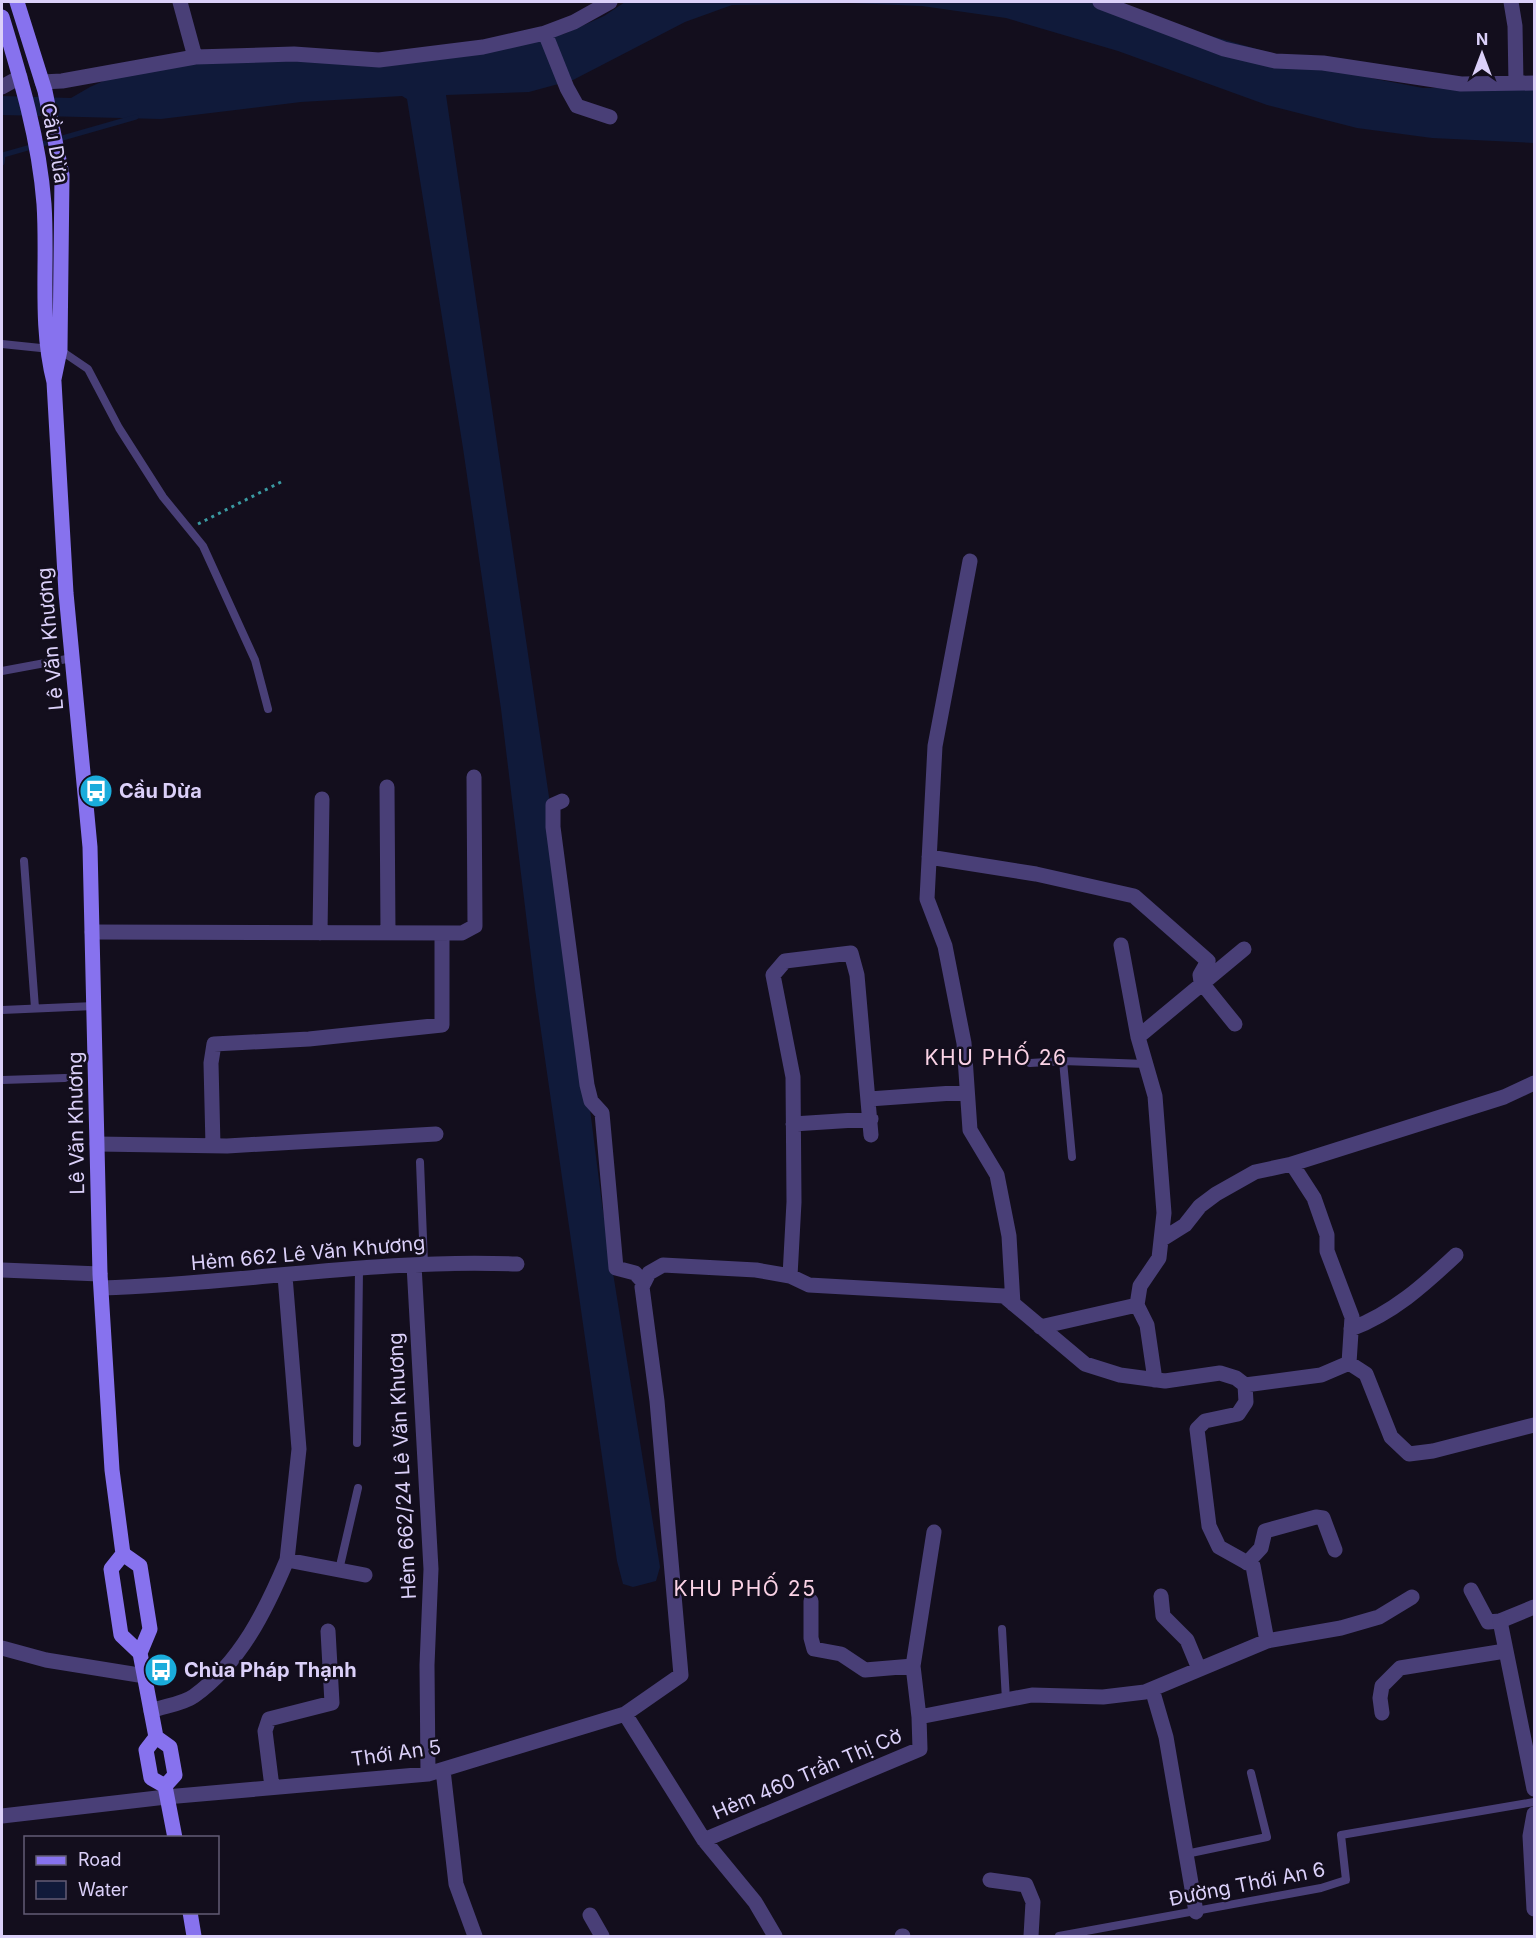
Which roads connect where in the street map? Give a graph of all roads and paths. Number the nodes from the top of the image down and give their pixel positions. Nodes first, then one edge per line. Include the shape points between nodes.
1 (17, 2) edge
2 (180, 2) edge
3 (610, 2) edge
4 (1100, 2) edge
5 (1511, 2) edge
6 (2, 17) edge
7 (546, 34) junction
8 (195, 57) junction
9 (22, 83) junction
10 (1516, 83) junction
11 (1534, 83) edge
12 (44, 86) junction
13 (2, 87) edge
14 (610, 117) dead end
15 (44, 204) joint
16 (63, 207) joint
17 (2, 345) edge
18 (53, 350) junction
19 (283, 481) dead end
20 (189, 529) junction
21 (970, 561) dead end
22 (72, 658) junction
23 (2, 671) edge
24 (268, 709) dead end
25 (474, 777) dead end
26 (387, 787) dead end
27 (321, 799) dead end
28 (562, 801) dead end
29 (928, 857) junction
30 (24, 861) dead end
31 (92, 932) junction
32 (320, 933) junction
33 (388, 933) junction
34 (442, 933) junction
35 (1121, 945) dead end
36 (1244, 949) dead end
37 (1201, 982) junction
38 (94, 1006) junction
39 (35, 1008) junction
40 (2, 1010) edge
41 (1235, 1024) dead end
42 (1138, 1037) junction
43 (1063, 1060) junction
44 (1030, 1064) dead end
45 (1146, 1064) junction
46 (65, 1078) dead end
47 (2, 1080) edge
48 (1534, 1083) edge
49 (967, 1092) junction
50 (870, 1099) junction
51 (871, 1119) junction
52 (793, 1124) junction
53 (436, 1134) dead end
54 (872, 1135) dead end
55 (97, 1144) junction
56 (213, 1146) junction
57 (1072, 1157) dead end
58 (420, 1162) dead end
59 (1292, 1164) junction
60 (1161, 1240) junction
61 (1456, 1255) dead end
62 (419, 1264) junction
63 (517, 1264) dead end
64 (358, 1269) junction
65 (2, 1270) edge
66 (285, 1276) junction
67 (790, 1276) junction
68 (101, 1281) junction
69 (644, 1283) junction
70 (1013, 1304) junction
71 (1137, 1305) junction
72 (1040, 1327) junction
73 (1351, 1329) junction
74 (1349, 1363) junction
75 (1155, 1380) junction
76 (1245, 1385) junction
77 (1534, 1425) edge
78 (357, 1443) dead end
79 (358, 1488) dead end
80 (934, 1532) dead end
81 (1335, 1550) dead end
82 (123, 1554) junction
83 (287, 1560) junction
84 (1247, 1563) junction
85 (339, 1570) junction
86 (364, 1575) dead end
87 (1471, 1590) dead end
88 (1161, 1596) dead end
89 (1412, 1597) dead end
90 (811, 1601) dead end
91 (1534, 1607) edge
92 (1500, 1621) junction
93 (1002, 1629) dead end
94 (328, 1631) dead end
95 (1267, 1641) junction
96 (2, 1648) edge
97 (1505, 1651) junction
98 (140, 1653) junction
99 (913, 1666) junction
100 (1199, 1670) junction
101 (145, 1676) junction
102 (1152, 1689) junction
103 (1006, 1700) junction
104 (151, 1711) junction
105 (1382, 1713) dead end
106 (625, 1714) junction
107 (919, 1717) junction
108 (156, 1737) junction
109 (443, 1770) junction
110 (1251, 1773) dead end
111 (428, 1774) junction
112 (272, 1787) junction
113 (1534, 1789) edge
114 (166, 1791) junction
115 (1534, 1802) edge
116 (1534, 1814) edge
117 (2, 1816) edge
118 (175, 1836) edge
119 (704, 1840) junction
120 (1186, 1854) junction
121 (990, 1880) dead end
122 (1534, 1909) edge
123 (1196, 1912) junction
124 (190, 1914) edge
125 (590, 1915) dead end
126 (194, 1936) edge
127 (475, 1936) edge
128 (602, 1936) edge
129 (775, 1936) edge
130 (1031, 1936) edge
131 (1059, 1936) edge

1 - 12 main road
2 - 8 street
3 - 7 street
4 - 10 street via 1224,49 1275,61 1323,63 1461,84
5 - 10 street
6 - 9 main road
7 - 8 street via 483,47 379,60 294,54
7 - 14 street via 577,106
8 - 12 street
9 - 13 street
9 - 15 main road, Cầu Dừa via 37,147
10 - 11 street
12 - 16 main road, Cầu Dừa via 61,166
15 - 18 main road, Lê Văn Khương
16 - 18 main road, Lê Văn Khương
17 - 18 lane
18 - 20 lane via 88,369 119,428 163,497
18 - 22 main road, Lê Văn Khương
19 - 20 path
20 - 24 lane via 203,546 233,609 255,660
21 - 29 street via 934,746
22 - 23 lane
22 - 31 main road, Lê Văn Khương via 90,847
25 - 34 street via 475,926 462,933
26 - 33 street
27 - 32 street
28 - 69 street via 553,805 554,827 587,1085 591,1101 602,1113 616,1268 635,1273
29 - 37 street via 1047,876 1134,896 1208,961 1200,975
29 - 49 street via 927,899 945,946 964,1042
30 - 39 lane
31 - 32 street
31 - 38 main road, Lê Văn Khương
32 - 33 street
33 - 34 street
34 - 56 street via 442,1025 214,1044
35 - 42 street
36 - 37 street
37 - 41 street
37 - 42 street
38 - 39 lane
38 - 55 main road, Lê Văn Khương
39 - 40 lane
42 - 45 street
43 - 44 lane
43 - 45 lane
43 - 57 lane
45 - 60 street via 1155,1096 1164,1213
46 - 47 lane
48 - 59 street via 1504,1097
49 - 50 street
49 - 70 street via 970,1130 997,1174 1009,1236
50 - 51 street
50 - 52 street via 857,975 850,953 785,961 772,975 793,1077
51 - 52 street
51 - 54 street
52 - 67 street
53 - 56 street
55 - 56 street
55 - 68 main road, Lê Văn Khương
58 - 62 lane
59 - 60 street via 1255,1172 1216,1194 1185,1225
59 - 73 street via 1314,1198 1327,1235 1327,1251 1352,1317
60 - 71 street via 1159,1258 1140,1286
61 - 73 street via 1416,1293 1376,1320
62 - 63 street, Hẻm 662 Lê Văn Khương
62 - 64 street, Hẻm 662 Lê Văn Khương
62 - 111 street, Hẻm 662/24 Lê Văn Khương via 431,1569
64 - 66 street, Hẻm 662 Lê Văn Khương
64 - 78 lane
65 - 68 street, Hẻm 662 Lê Văn Khương
66 - 68 street, Hẻm 662 Lê Văn Khương
66 - 83 street via 299,1449
67 - 69 street via 756,1270 663,1265 649,1273
67 - 70 street via 809,1285 1004,1296
68 - 82 main road, Lê Văn Khương via 112,1470
69 - 106 street, Thới An 5 via 681,1675
70 - 72 street
71 - 72 street
71 - 75 street via 1147,1324
72 - 75 street via 1085,1364
73 - 74 street
74 - 76 street via 1320,1375
74 - 77 street via 1366,1374 1391,1437 1409,1454
75 - 76 street via 1220,1373
76 - 84 street via 1246,1402 1238,1414 1205,1420 1197,1429 1209,1526 1219,1547
79 - 85 lane
80 - 99 street
81 - 84 street via 1323,1518 1316,1517 1265,1531 1261,1548
82 - 98 main road via 140,1566 150,1629
82 - 98 main road via 111,1569 121,1635
83 - 85 street
83 - 104 street via 254,1632 220,1671 193,1697
84 - 95 street via 1252,1566
85 - 86 street
87 - 92 street via 1488,1622
88 - 100 street via 1163,1616 1187,1640
89 - 95 street, Hẻm 460 Trần Thị Cờ via 1379,1617
90 - 99 street via 814,1649 840,1654 866,1670
91 - 92 street
92 - 97 street
93 - 103 lane
94 - 112 street via 332,1703 269,1719 265,1731
95 - 100 street, Hẻm 460 Trần Thị Cờ
96 - 101 street via 46,1660
97 - 105 street via 1400,1668 1382,1686
97 - 113 street
98 - 101 main road
99 - 107 street
100 - 102 street, Hẻm 460 Trần Thị Cờ
101 - 104 main road
102 - 103 street, Hẻm 460 Trần Thị Cờ via 1103,1697 1032,1695
102 - 120 street via 1166,1737
103 - 107 street, Hẻm 460 Trần Thị Cờ
104 - 108 main road
106 - 109 street, Thới An 5
106 - 119 street
107 - 119 street, Hẻm 460 Trần Thị Cờ via 920,1749
108 - 114 main road via 170,1747 175,1775
108 - 114 main road via 146,1750 151,1778
109 - 111 street, Thới An 5
109 - 127 street via 456,1884
110 - 120 lane via 1267,1837
111 - 112 street, Thới An 5
112 - 114 street, Thới An 5
114 - 117 street, Thới An 5
114 - 118 main road
115 - 123 lane, Đường Thới An 6 via 1341,1835 1346,1880
116 - 122 street via 1530,1836
119 - 129 street via 755,1902
120 - 123 street
121 - 130 street via 1026,1885 1033,1902
123 - 131 lane, Đường Thới An 6
124 - 126 main road
125 - 128 street

